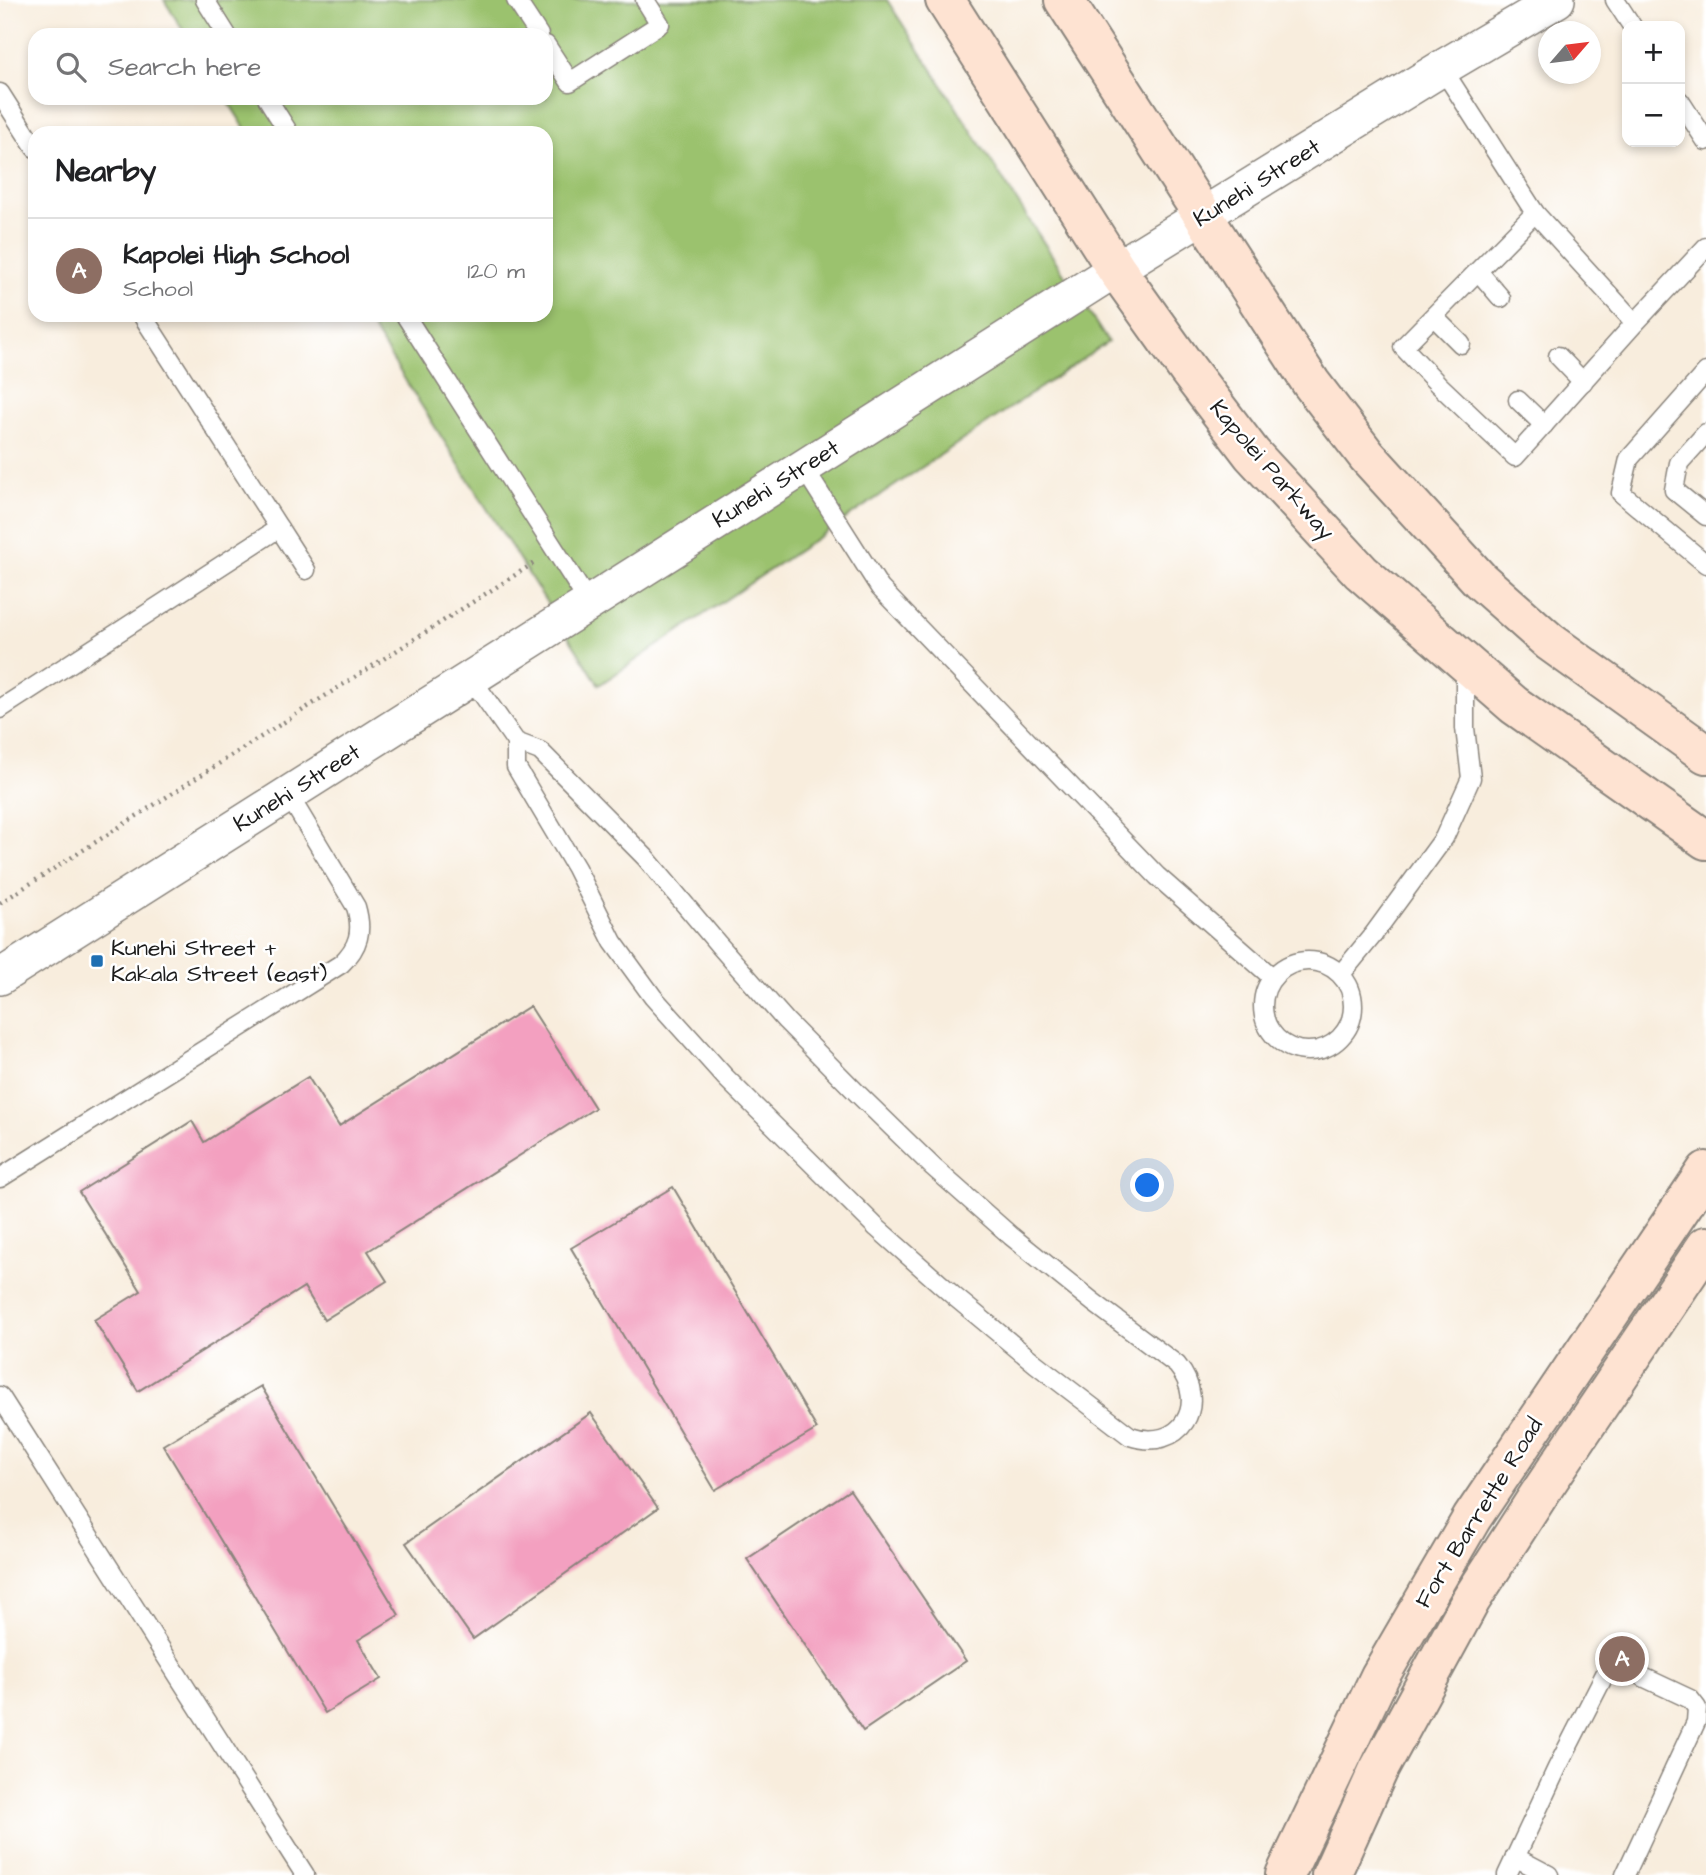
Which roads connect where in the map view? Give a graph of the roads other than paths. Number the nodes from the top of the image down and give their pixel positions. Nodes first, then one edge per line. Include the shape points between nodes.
1 (205, 0) edge
2 (516, 0) edge
3 (645, 0) edge
4 (946, 0) edge
5 (1064, 0) edge
6 (1558, 0) edge
7 (1615, 0) edge
8 (1629, 21) edge
9 (223, 28) edge
10 (534, 28) edge
11 (553, 56) edge
12 (1442, 68) junction
13 (0, 93) edge
14 (271, 105) edge
15 (1685, 108) edge
16 (285, 126) edge
17 (28, 137) edge
18 (1706, 141) edge
19 (1535, 213) junction
20 (1203, 217) junction
21 (1706, 247) edge
22 (1116, 269) junction
23 (1478, 271) junction
24 (1501, 298) dead end
25 (1434, 317) junction
26 (147, 322) edge
27 (409, 322) edge
28 (1635, 323) junction
29 (1461, 344) dead end
30 (1558, 356) dead end
31 (1706, 372) edge
32 (1583, 382) junction
33 (1518, 400) dead end
34 (1544, 425) junction
35 (1706, 433) edge
36 (803, 467) junction
37 (1706, 516) edge
38 (279, 528) junction
39 (1706, 564) edge
40 (306, 570) dead end
41 (589, 603) junction
42 (1465, 663) junction
43 (471, 678) junction
44 (0, 709) edge
45 (516, 742) junction
46 (1706, 754) edge
47 (288, 794) junction
48 (1706, 840) edge
49 (1341, 974) junction
50 (0, 977) edge
51 (1272, 977) junction
52 (1706, 1171) edge
53 (0, 1178) edge
54 (1706, 1246) edge
55 (0, 1396) edge
56 (1515, 1857) junction
57 (305, 1875) edge
58 (1285, 1875) edge
59 (1331, 1875) edge
60 (1507, 1875) edge
61 (1549, 1875) edge
62 (1625, 1875) edge

1 - 9 lane
2 - 10 lane
3 - 11 lane via 660,23 570,82
4 - 22 main road, Kapolei Parkway
5 - 20 main road
6 - 12 street, Kunehi Street
7 - 8 lane
12 - 19 lane
12 - 20 street, Kunehi Street
13 - 17 lane
14 - 16 lane
15 - 18 lane
19 - 23 lane
19 - 28 lane
20 - 22 street, Kunehi Street
20 - 46 main road via 1327,404 1367,456 1480,580 1549,642
21 - 28 lane
22 - 36 street, Kunehi Street
22 - 42 main road, Kapolei Parkway via 1252,454 1361,572
23 - 24 lane
23 - 25 lane
25 - 29 lane
25 - 34 lane via 1403,347 1438,384 1515,457
26 - 38 lane
27 - 41 lane
28 - 32 lane
30 - 32 lane
31 - 39 lane via 1629,459 1621,493
32 - 34 lane
33 - 34 lane
35 - 37 lane via 1679,463 1674,490
36 - 41 street, Kunehi Street
36 - 51 lane via 880,588 1157,876
38 - 40 lane
38 - 44 lane
41 - 43 street, Kunehi Street
42 - 48 main road, Kapolei Parkway via 1514,705
42 - 49 lane via 1471,778 1444,838
43 - 45 lane
43 - 47 street, Kunehi Street
45 - 45 lane via 540,751 653,865 786,1021 933,1167 1011,1236 1177,1365 1191,1390 1192,1405 1178,1429 1156,1440 1130,1436 955,1297 877,1228 734,1087 653,997 613,942 576,868 516,767
47 - 50 street, Kunehi Street
47 - 53 lane via 356,907 360,936 349,956
49 - 51 lane via 1314,960 1291,964
49 - 51 lane via 1354,1000 1351,1021 1340,1039 1314,1051 1286,1045 1266,1022 1265,991
52 - 58 main road, Fort Barrette Road via 1472,1518 1380,1676
54 - 59 main road, Fort Barrette Road via 1471,1601 1378,1771
55 - 57 lane
56 - 60 lane
56 - 61 lane
56 - 62 lane via 1605,1674 1624,1668 1690,1699 1698,1708 1696,1722

